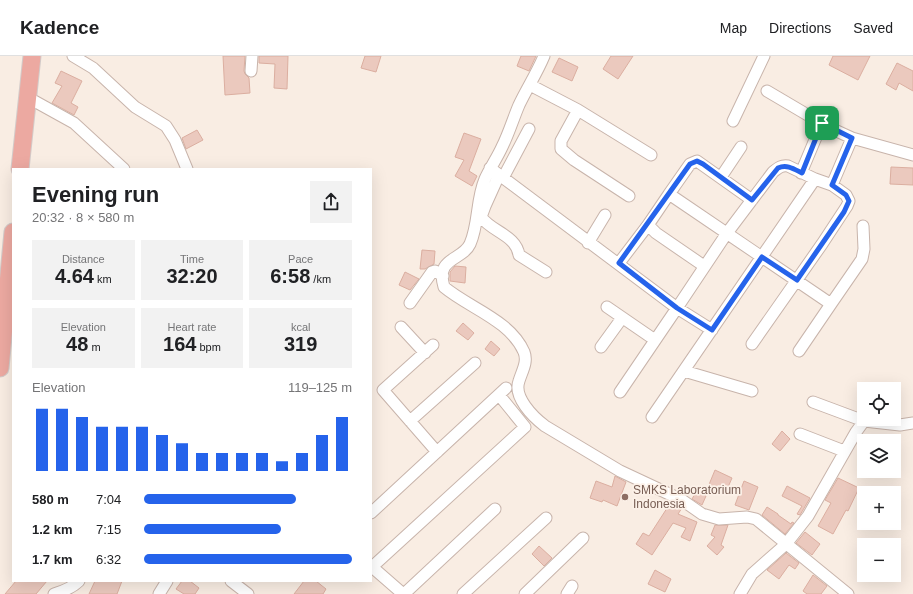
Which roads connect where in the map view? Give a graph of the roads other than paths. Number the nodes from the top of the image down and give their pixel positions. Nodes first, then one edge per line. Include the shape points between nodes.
1 (32, 56) edge
2 (73, 56) edge
3 (252, 56) edge
4 (544, 56) edge
5 (764, 56) edge
6 (251, 71) dead end
7 (530, 85) junction
8 (767, 91) dead end
9 (27, 96) junction
10 (578, 110) junction
11 (732, 121) dead end
12 (822, 123) junction
13 (529, 129) dead end
14 (852, 138) junction
15 (741, 147) dead end
16 (913, 155) edge
17 (651, 156) dead end
18 (20, 168) edge
19 (123, 168) edge
20 (187, 168) edge
21 (497, 173) junction
22 (802, 173) junction
23 (721, 177) junction
24 (815, 179) junction
25 (832, 185) junction
26 (669, 194) junction
27 (629, 196) dead end
28 (752, 200) junction
29 (605, 215) dead end
30 (648, 225) junction
31 (863, 226) dead end
32 (727, 233) junction
33 (12, 239) edge
34 (588, 243) junction
35 (762, 257) junction
36 (619, 263) junction
37 (704, 266) junction
38 (546, 272) dead end
39 (442, 276) junction
40 (797, 280) junction
41 (3, 299) edge
42 (410, 303) dead end
43 (831, 304) junction
44 (607, 307) dead end
45 (677, 308) junction
46 (622, 318) junction
47 (401, 327) dead end
48 (9, 328) edge
49 (712, 330) junction
50 (655, 340) junction
51 (752, 344) dead end
52 (433, 345) dead end
53 (601, 347) dead end
54 (799, 352) dead end
55 (425, 353) junction
56 (475, 363) dead end
57 (0, 368) edge
58 (684, 371) junction
59 (752, 391) dead end
60 (620, 392) dead end
61 (813, 402) dead end
62 (652, 417) dead end
63 (857, 418) edge
64 (410, 421) junction
65 (913, 423) edge
66 (901, 425) edge
67 (861, 426) edge
68 (800, 434) dead end
69 (844, 451) junction
70 (437, 452) junction
71 (495, 509) dead end
72 (372, 512) edge
73 (546, 518) dead end
74 (583, 538) dead end
75 (786, 544) junction
76 (372, 565) edge
77 (372, 567) edge
78 (78, 582) edge
79 (166, 582) edge
80 (232, 586) edge
81 (531, 593) edge
82 (54, 594) edge
83 (159, 594) edge
84 (248, 594) edge
85 (404, 594) edge
86 (464, 594) edge
87 (740, 594) edge
88 (848, 594) edge

1 - 9 highway
2 - 20 street via 93,68 135,107 166,126
3 - 6 street
4 - 7 street
5 - 11 street
7 - 10 street
7 - 21 street via 518,106
8 - 12 street
9 - 18 highway
9 - 19 street via 74,122
10 - 17 street
10 - 27 street via 561,141 561,149
12 - 14 street
12 - 22 street
13 - 21 street
14 - 16 street
14 - 25 street
15 - 23 street
21 - 34 street
21 - 38 street via 481,217 485,223 514,242 519,255
21 - 39 street via 480,191 470,243 465,250 448,262
22 - 24 street
22 - 28 street via 783,165
23 - 26 street via 697,161 690,164
23 - 28 street
24 - 25 street
24 - 35 street
25 - 40 street via 846,195 849,201
26 - 30 street
26 - 32 street
28 - 32 street
29 - 34 street
30 - 36 street
30 - 37 street
31 - 43 street via 862,259
32 - 35 street
32 - 37 street
33 - 41 highway
34 - 36 street
35 - 40 street
35 - 49 street
36 - 45 street
37 - 45 street
39 - 42 street via 435,271 432,272
39 - 75 street via 444,287 499,323 516,338 525,356 523,372 518,381 519,393 534,418 620,471 682,500 702,514 718,519 755,518
40 - 43 street
40 - 51 street
41 - 48 highway
43 - 54 street
44 - 46 street
45 - 49 street
45 - 50 street
46 - 50 street
46 - 53 street
47 - 55 street
48 - 57 highway
49 - 58 street
50 - 60 street
52 - 55 street
55 - 64 street via 383,390
56 - 64 street
58 - 59 street
58 - 62 street
61 - 63 street
64 - 70 street
65 - 66 street
67 - 69 street
68 - 69 street
69 - 75 street via 808,516
70 - 72 street
70 - 76 street via 502,392 525,427
71 - 85 street
73 - 86 street
74 - 81 street
75 - 87 street via 758,567
75 - 88 street
77 - 85 street
78 - 82 street via 65,591
79 - 83 street
80 - 84 street

